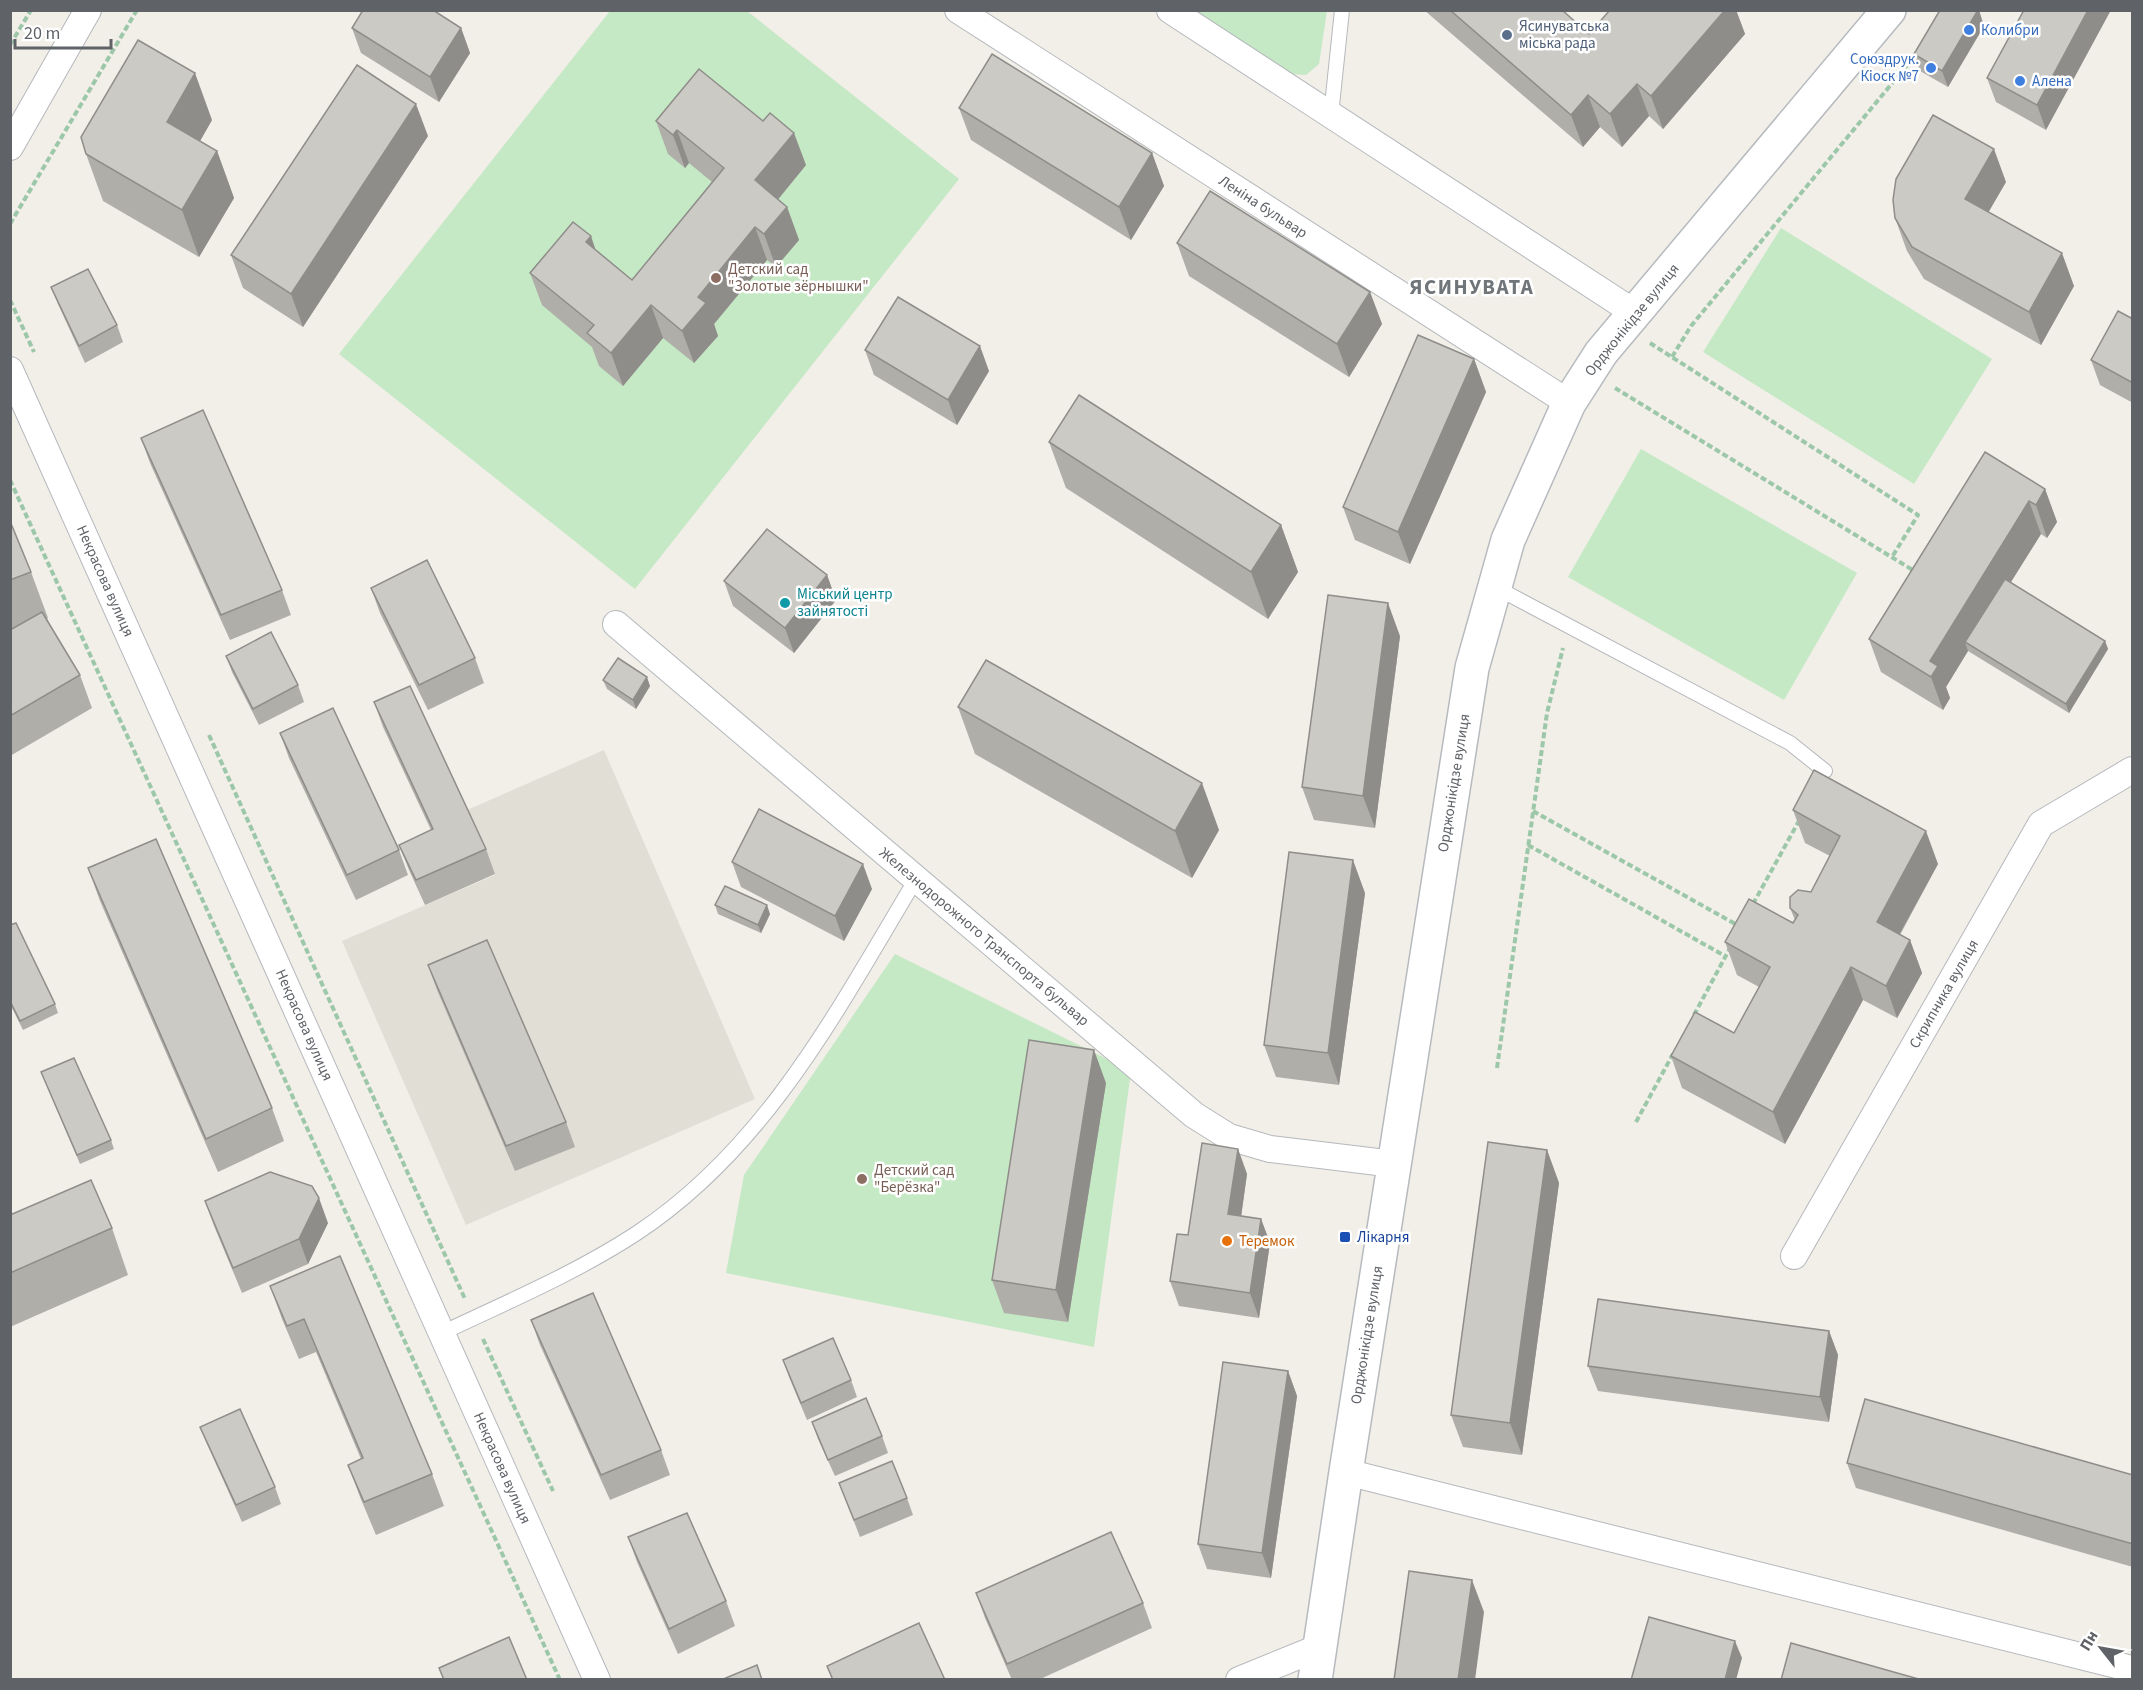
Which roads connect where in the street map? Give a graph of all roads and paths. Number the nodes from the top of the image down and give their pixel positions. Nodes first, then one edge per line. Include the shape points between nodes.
1 (31, 10) edge
2 (136, 10) edge
3 (958, 10) edge
4 (1170, 10) edge
5 (1342, 10) edge
6 (1890, 10) edge
7 (88, 11) edge
8 (10, 45) edge
9 (1923, 46) edge
10 (1331, 115) junction
11 (10, 147) edge
12 (10, 224) edge
13 (10, 300) edge
14 (1629, 320) junction
15 (35, 355) dead end
16 (1672, 357) junction
17 (10, 370) edge
18 (1588, 372) junction
19 (1569, 403) junction
20 (10, 480) edge
21 (1892, 557) junction
22 (1918, 574) edge
23 (1495, 587) junction
24 (616, 624) dead end
25 (1569, 626) junction
26 (208, 733) dead end
27 (2133, 770) edge
28 (1826, 771) joint
29 (1533, 811) junction
30 (1528, 845) junction
31 (916, 879) junction
32 (1752, 906) edge
33 (1747, 916) edge
34 (1741, 927) junction
35 (1736, 937) edge
36 (1731, 946) edge
37 (1725, 956) junction
38 (1692, 1018) edge
39 (1675, 1049) edge
40 (1497, 1068) dead end
41 (1636, 1122) dead end
42 (1394, 1164) junction
43 (1794, 1256) dead end
44 (469, 1307) dead end
45 (479, 1329) dead end
46 (442, 1333) junction
47 (1346, 1472) junction
48 (553, 1491) dead end
49 (1320, 1647) junction
50 (2133, 1669) edge
51 (560, 1680) edge
52 (597, 1680) edge
53 (1239, 1680) edge
54 (1316, 1680) edge

1 - 8 path
2 - 12 path
3 - 19 street, Леніна бульвар
4 - 10 street
5 - 10 lane
6 - 14 main road, Орджонікідзе вулиця
7 - 11 street
9 - 16 path via 1691,326
10 - 14 street
13 - 15 path
14 - 16 path
14 - 18 main road, Орджонікідзе вулиця
16 - 21 path via 1918,515
17 - 46 street, Некрасова вулиця
18 - 19 main road, Орджонікідзе вулиця
18 - 21 path
19 - 23 main road, Орджонікідзе вулиця via 1508,540
20 - 51 path
21 - 22 path
23 - 25 lane
23 - 42 main road, Орджонікідзе вулиця via 1472,668
24 - 31 street, Железнодорожного Транспорта бульвар
25 - 28 lane via 1790,743
25 - 29 path via 1547,713
26 - 44 path
27 - 43 street, Скрипника вулиця via 2041,824
28 - 32 path
29 - 30 path
29 - 34 path
30 - 37 path
30 - 40 path
31 - 42 street, Железнодорожного Транспорта бульвар via 1194,1115 1229,1137 1270,1149
31 - 46 lane via 805,1061 779,1099 727,1159 636,1234
33 - 34 path
34 - 35 path
36 - 37 path
37 - 38 path
39 - 41 path
42 - 47 main road, Орджонікідзе вулиця
45 - 48 path
46 - 52 street, Некрасова вулиця
47 - 49 main road, Орджонікідзе вулиця
47 - 50 street
49 - 53 street
49 - 54 main road, Орджонікідзе вулиця

